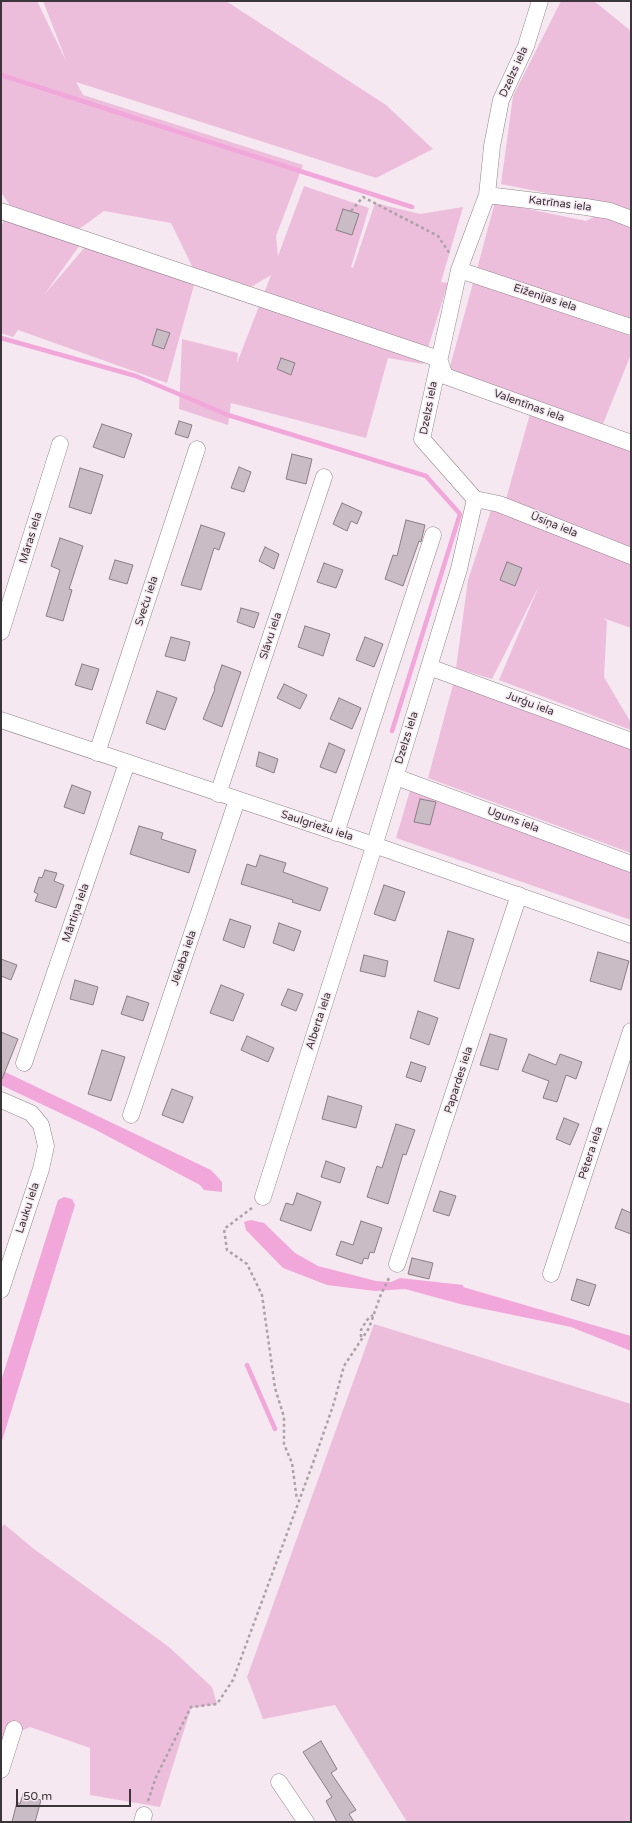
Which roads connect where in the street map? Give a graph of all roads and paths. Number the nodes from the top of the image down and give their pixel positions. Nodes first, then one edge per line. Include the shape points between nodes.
1 (540, 1) edge
2 (487, 195) junction
3 (1, 211) edge
4 (351, 211) dead end
5 (631, 219) edge
6 (459, 270) junction
7 (631, 327) edge
8 (439, 359) junction
9 (631, 443) edge
10 (60, 444) dead end
11 (197, 449) dead end
12 (324, 477) dead end
13 (475, 499) junction
14 (433, 535) dead end
15 (631, 556) edge
16 (1, 632) edge
17 (429, 667) junction
18 (1, 720) edge
19 (631, 742) edge
20 (97, 753) junction
21 (126, 763) junction
22 (396, 777) junction
23 (218, 794) junction
24 (237, 800) junction
25 (336, 832) junction
26 (374, 845) junction
27 (631, 864) edge
28 (519, 895) junction
29 (631, 935) edge
30 (631, 1031) edge
31 (24, 1063) dead end
32 (1, 1100) edge
33 (131, 1114) dead end
34 (263, 1198) joint
35 (397, 1264) dead end
36 (551, 1274) dead end
37 (388, 1278) dead end
38 (1, 1290) edge
39 (374, 1314) junction
40 (361, 1338) junction
41 (297, 1502) junction
42 (14, 1729) dead end
43 (1, 1770) edge
44 (279, 1782) dead end
45 (143, 1818) edge
46 (306, 1822) edge

1 - 2 street, Dzelzs iela via 526,46 500,100
2 - 5 street, Katrīnas iela via 586,207 610,211
2 - 6 street, Dzelzs iela
3 - 8 street
4 - 6 path via 363,197 438,236
6 - 7 street, Eiženijas iela
6 - 8 street, Dzelzs iela
8 - 9 street, Valentīnas iela via 445,376
8 - 13 street, Dzelzs iela via 422,439
10 - 16 street, Māras iela
11 - 20 street, Sveču iela
12 - 23 street, Slāvu iela
13 - 15 street, Ūsiņa iela via 499,504
13 - 17 street, Dzelzs iela via 459,569
14 - 25 street
17 - 19 street, Jurģu iela
17 - 22 street, Dzelzs iela
18 - 20 street, Saulgriežu iela
20 - 21 street, Saulgriežu iela
21 - 23 street, Saulgriežu iela
21 - 31 street, Mārtiņa iela
22 - 26 street, Dzelzs iela
22 - 27 street, Uguns iela
23 - 24 street, Saulgriežu iela
24 - 25 street, Saulgriežu iela
24 - 33 street, Jēkaba iela
25 - 26 street, Saulgriežu iela
26 - 28 street, Saulgriežu iela
26 - 34 street, Alberta iela
28 - 29 street, Saulgriežu iela
28 - 35 street, Papardes iela
30 - 36 street, Pētera iela
32 - 38 street, Lauku iela via 31,1113 41,1125 46,1146 41,1169
34 - 41 path via 224,1229 227,1250 247,1264 262,1295 275,1388 284,1416 284,1444 292,1463
37 - 39 path
39 - 40 path via 369,1328
39 - 40 path via 367,1320
40 - 41 path via 344,1366 333,1406
41 - 45 path via 233,1680 217,1704 191,1708 156,1777
42 - 43 street
44 - 46 street

